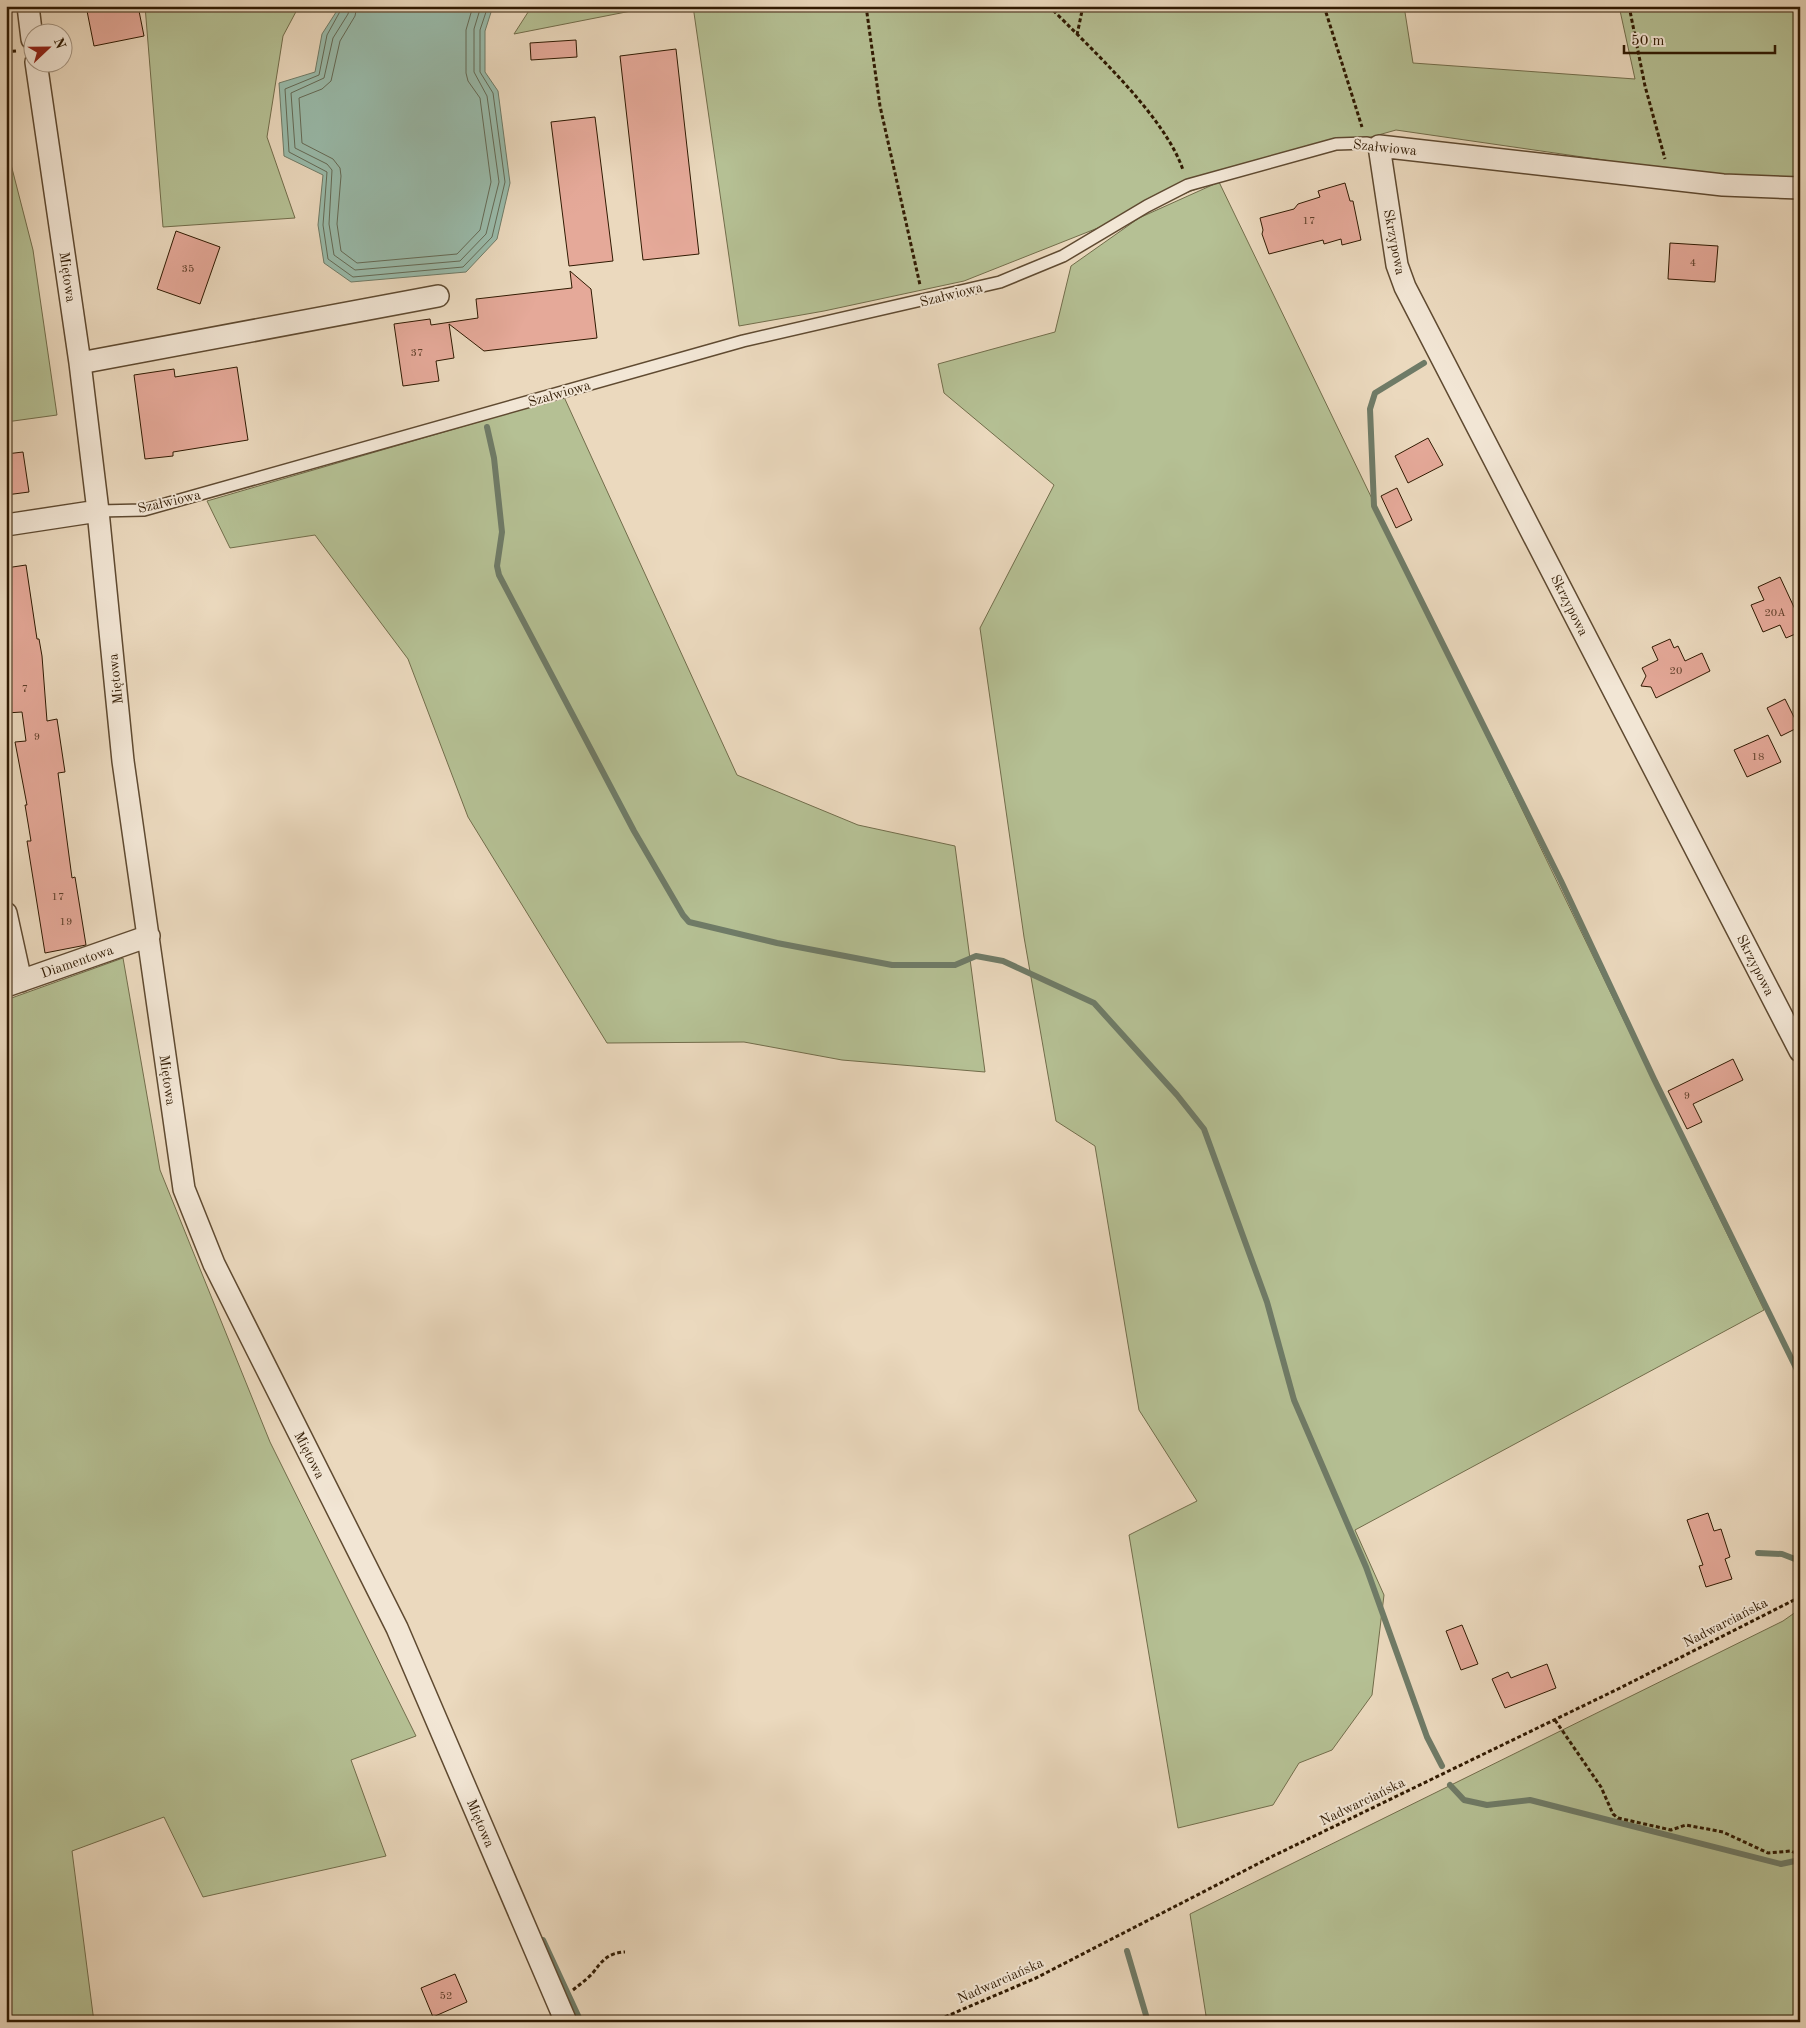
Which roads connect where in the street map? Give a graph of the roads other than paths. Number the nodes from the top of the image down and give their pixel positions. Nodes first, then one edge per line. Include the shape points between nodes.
1 (28, 6) edge
2 (30, 22) edge
3 (37, 72) edge
4 (1373, 145) junction
5 (1800, 188) edge
6 (438, 296) dead end
7 (80, 363) junction
8 (98, 511) junction
9 (6, 525) edge
10 (6, 913) edge
11 (148, 936) junction
12 (13, 984) edge
13 (1800, 1051) edge
14 (566, 2022) edge

1 - 2 street
3 - 7 street, Miętowa
4 - 5 street, Szałwiowa via 1723,185
4 - 8 lane, Szałwiowa via 1336,144 1188,185 1063,256 1000,282 743,341 144,510
4 - 13 street, Skrzypowa via 1397,265 1405,288
6 - 7 street
7 - 8 street, Miętowa
8 - 9 street
8 - 11 street, Miętowa via 123,761
10 - 12 street
11 - 12 street, Diamentowa
11 - 14 street, Miętowa via 179,1164 191,1210 214,1264 397,1628

